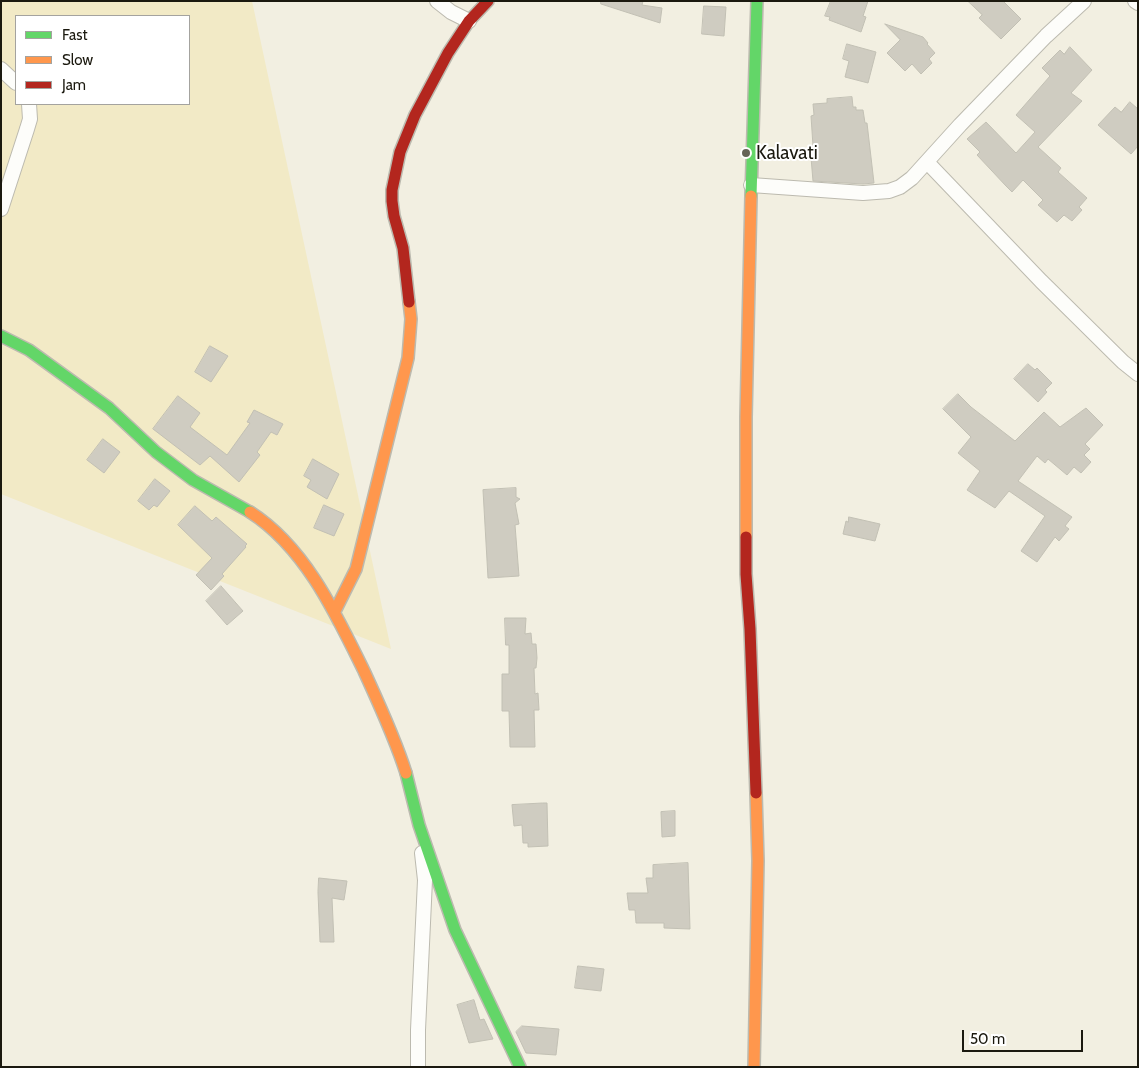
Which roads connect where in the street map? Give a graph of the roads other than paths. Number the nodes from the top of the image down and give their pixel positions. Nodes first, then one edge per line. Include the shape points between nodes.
1 (437, 1) edge
2 (488, 1) edge
3 (757, 1) edge
4 (1084, 1) edge
5 (470, 21) junction
6 (1, 69) edge
7 (15, 82) edge
8 (29, 105) edge
9 (928, 162) junction
10 (751, 185) junction
11 (1, 209) edge
12 (1, 336) edge
13 (1138, 374) edge
14 (335, 611) junction
15 (420, 825) junction
16 (418, 1067) edge
17 (520, 1067) edge
18 (754, 1067) edge

1 - 5 street
2 - 5 street
3 - 10 street
4 - 9 street via 1014,69
5 - 14 street via 448,53 415,115 404,139 398,164 392,201 406,266 411,319 408,358 356,569
6 - 7 street
8 - 11 street via 30,120
9 - 10 street via 900,187 882,192
9 - 13 street via 1040,281
10 - 18 street via 746,574 758,860
12 - 14 street via 29,350 68,377 193,480 265,523 294,551
14 - 15 street via 403,762
15 - 16 street via 425,880
15 - 17 street via 455,930

